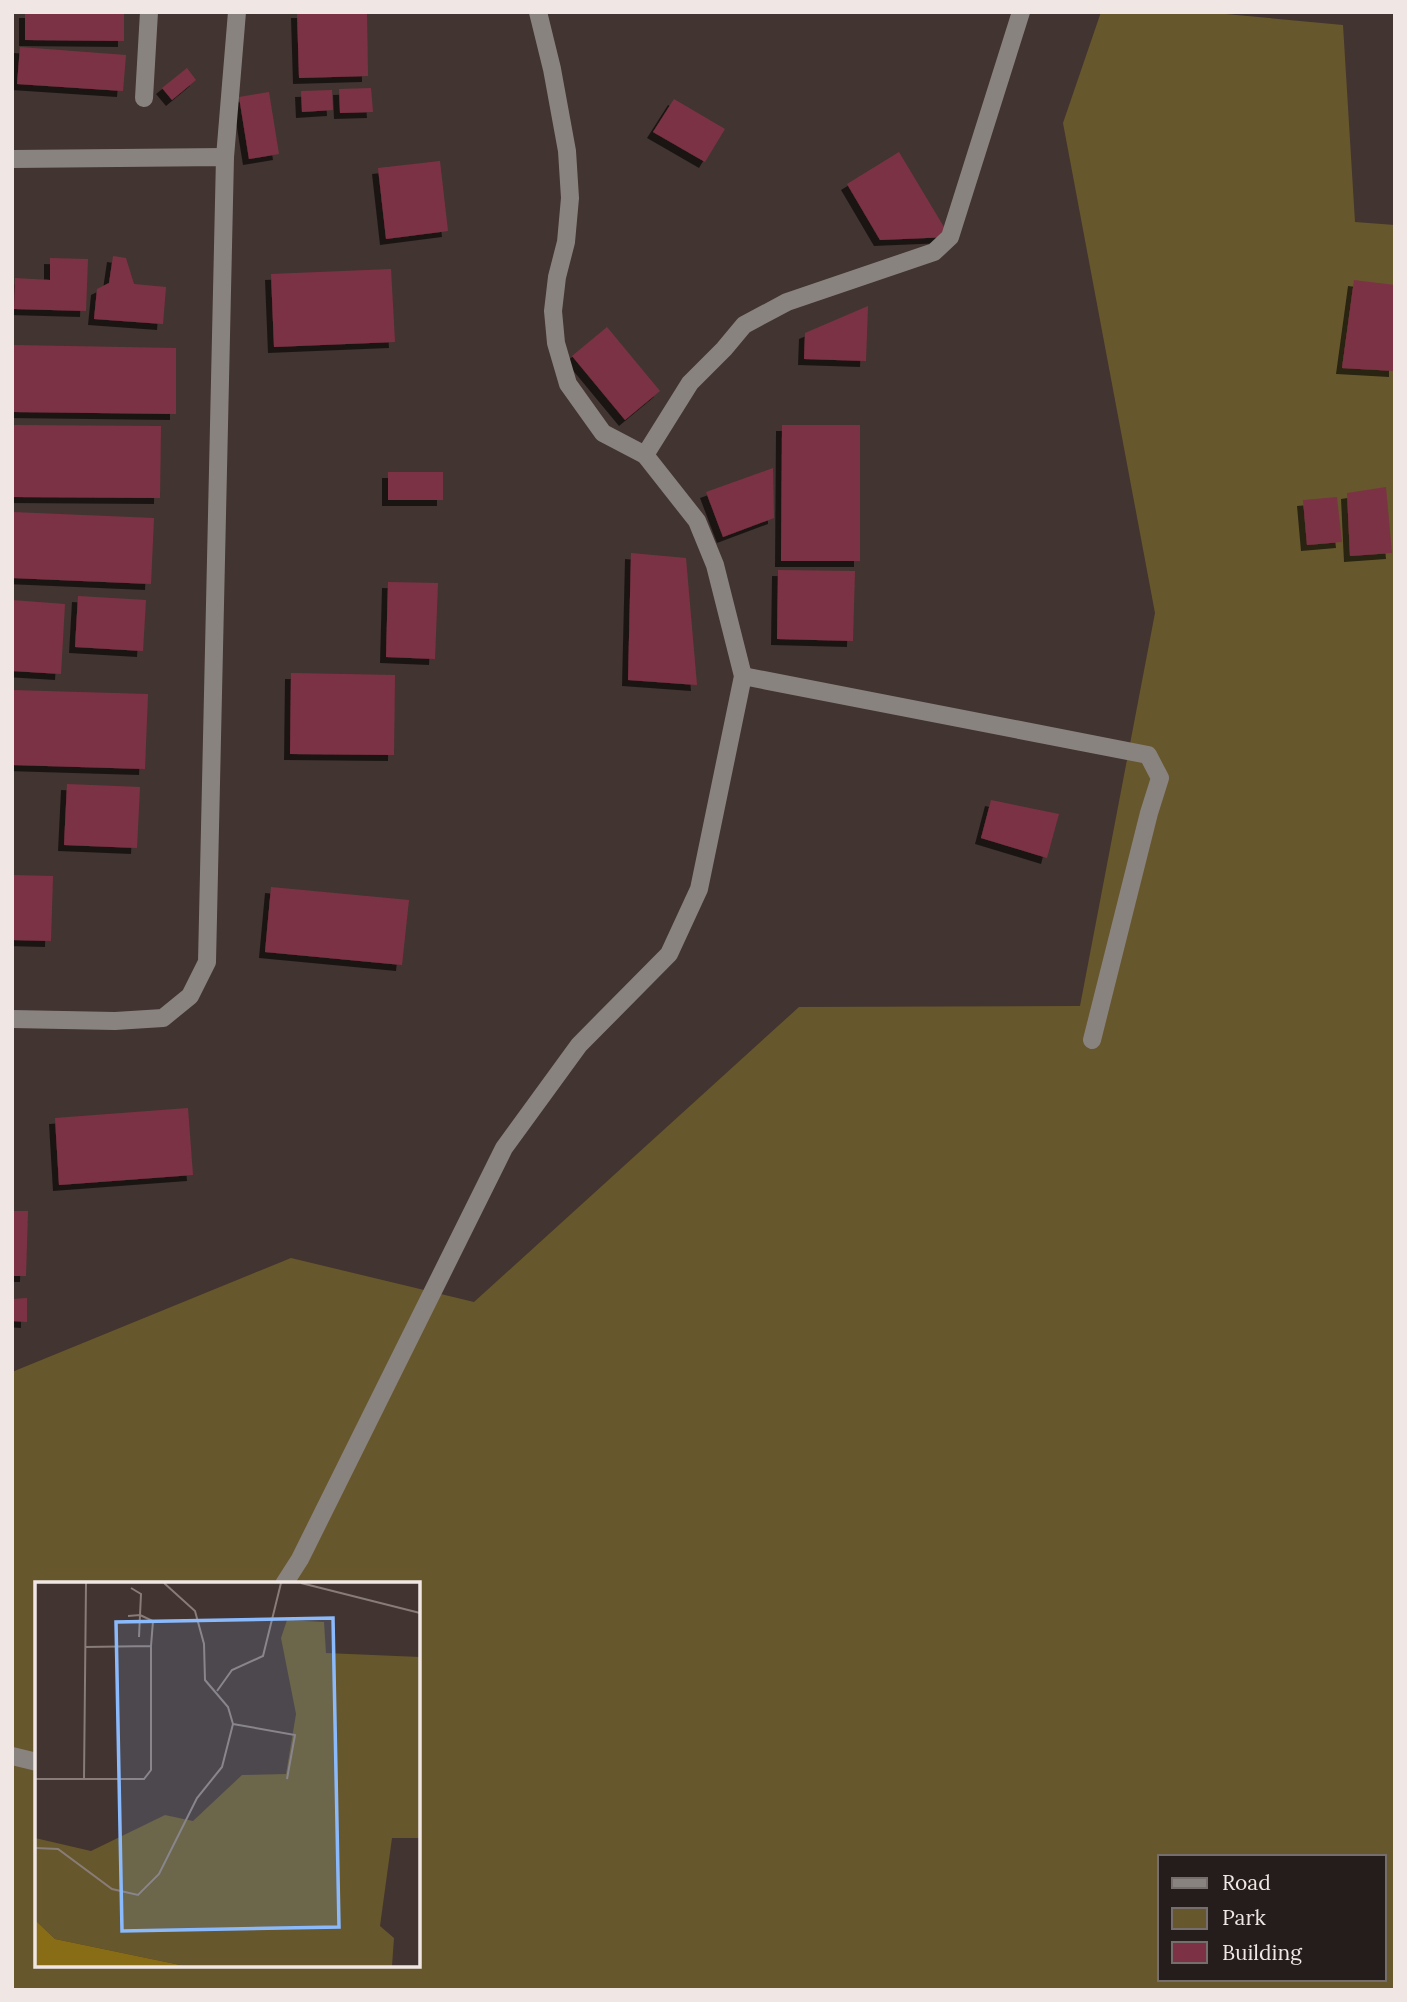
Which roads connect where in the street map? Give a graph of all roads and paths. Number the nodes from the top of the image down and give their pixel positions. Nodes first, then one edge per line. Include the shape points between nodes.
1 (149, 12) edge
2 (237, 12) edge
3 (538, 12) edge
4 (1021, 12) edge
5 (144, 99) dead end
6 (225, 157) junction
7 (12, 159) edge
8 (645, 455) junction
9 (743, 676) junction
10 (12, 1019) edge
11 (1091, 1040) dead end
12 (285, 1582) edge
13 (12, 1756) edge
14 (35, 1762) edge

1 - 5 street
2 - 6 street
3 - 8 street via 569,174 566,242 553,310 556,343 568,384 603,433
4 - 8 street via 950,237 933,252 787,302 744,325 690,383
6 - 7 street
6 - 10 street via 207,962 190,996 163,1018
8 - 9 street via 697,521 715,565
9 - 11 street via 1148,755 1160,778
9 - 12 street via 699,889 669,954 579,1045 504,1148
13 - 14 street

